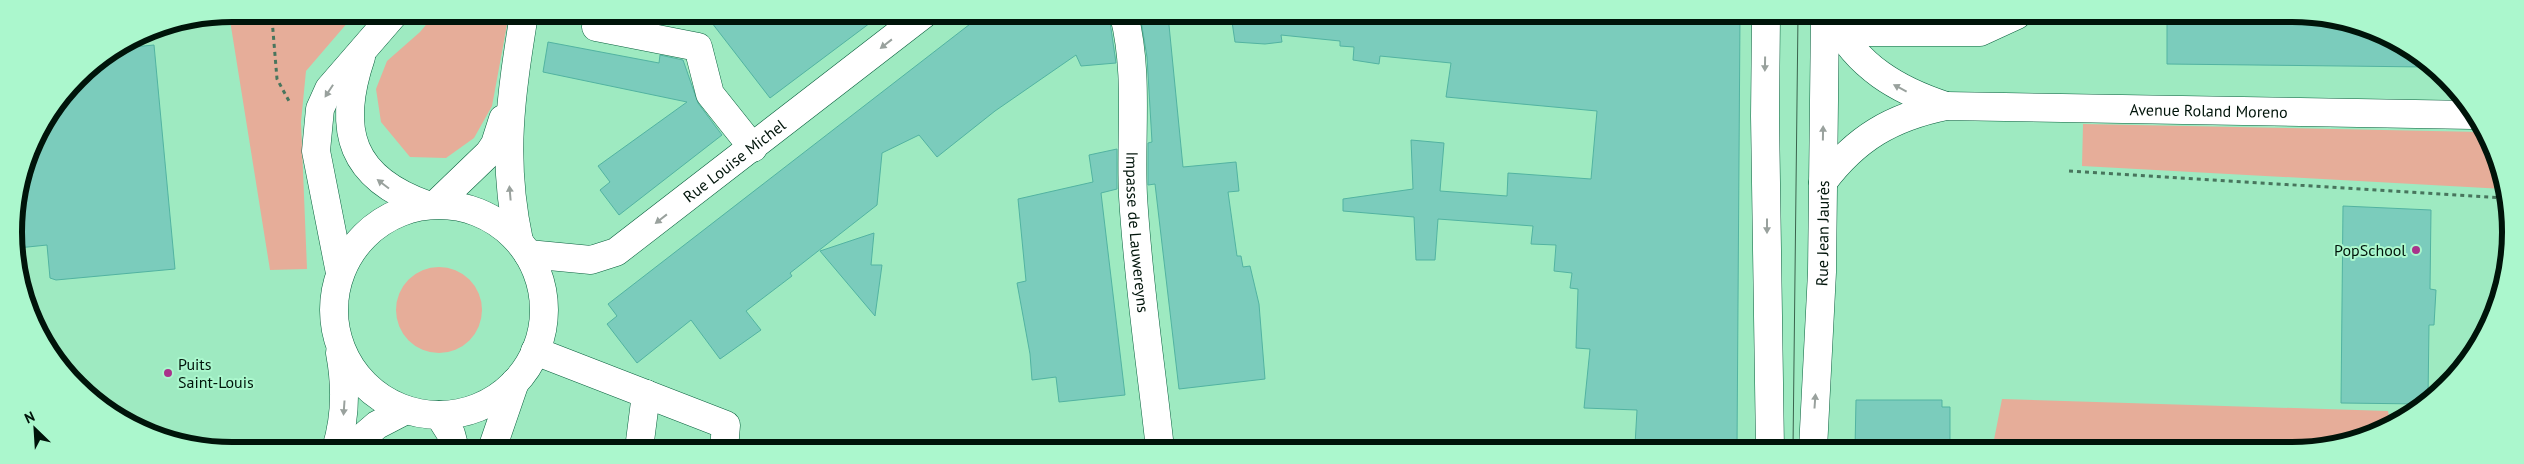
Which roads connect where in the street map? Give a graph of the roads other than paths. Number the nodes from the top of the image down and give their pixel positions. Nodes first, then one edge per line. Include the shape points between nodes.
1 (387, 22) edge
2 (523, 22) edge
3 (914, 22) edge
4 (1125, 22) edge
5 (1766, 22) edge
6 (1825, 22) edge
7 (1834, 22) edge
8 (2002, 22) edge
9 (596, 27) dead end
10 (1858, 32) dead end
11 (364, 49) junction
12 (512, 94) junction
13 (1946, 106) junction
14 (2465, 115) edge
15 (752, 148) junction
16 (1823, 182) junction
17 (431, 205) junction
18 (523, 248) junction
19 (340, 273) junction
20 (338, 342) junction
21 (535, 351) junction
22 (516, 381) junction
23 (646, 394) junction
24 (406, 410) junction
25 (440, 415) junction
26 (338, 442) edge
27 (356, 442) edge
28 (452, 442) edge
29 (494, 442) edge
30 (640, 442) edge
31 (725, 442) edge
32 (1159, 442) edge
33 (1770, 442) edge
34 (1813, 442) edge

1 - 11 street
2 - 12 street
3 -> 15 street, Rue Louise Michel
4 - 32 street, Impasse de Lauwereyns via 1131,55 1136,238
5 -> 33 street via 1764,116
16 -> 6 street, Rue Jean Jaurès
13 -> 7 street, Avenue Roland Moreno via 1888,81 1848,44
8 - 10 street via 1980,32
9 - 15 street via 698,48 710,94
17 -> 11 street via 391,190 375,178 357,153 350,119 351,93
11 -> 19 street via 329,89 320,109 316,131 318,168
12 - 17 street via 489,153
18 -> 12 street via 511,205 509,178
13 - 14 street, Avenue Roland Moreno
13 - 16 street, Avenue Roland Moreno via 1913,113 1883,126 1865,138
15 -> 18 street, Rue Louise Michel via 616,252 591,260
34 -> 16 street, Rue Jean Jaurès
17 - 18 street via 454,206 481,213 505,228
17 - 19 street via 399,212 374,227 354,247
18 - 21 street via 539,279 544,306 543,325
19 - 20 street via 334,308
20 - 24 street via 364,384
20 -> 26 street via 344,400
21 - 22 street
21 - 23 street
22 - 25 street via 476,408
22 - 29 street
23 - 30 street
23 - 31 street via 726,425
24 - 25 street
24 - 27 street via 377,425
25 - 28 street

